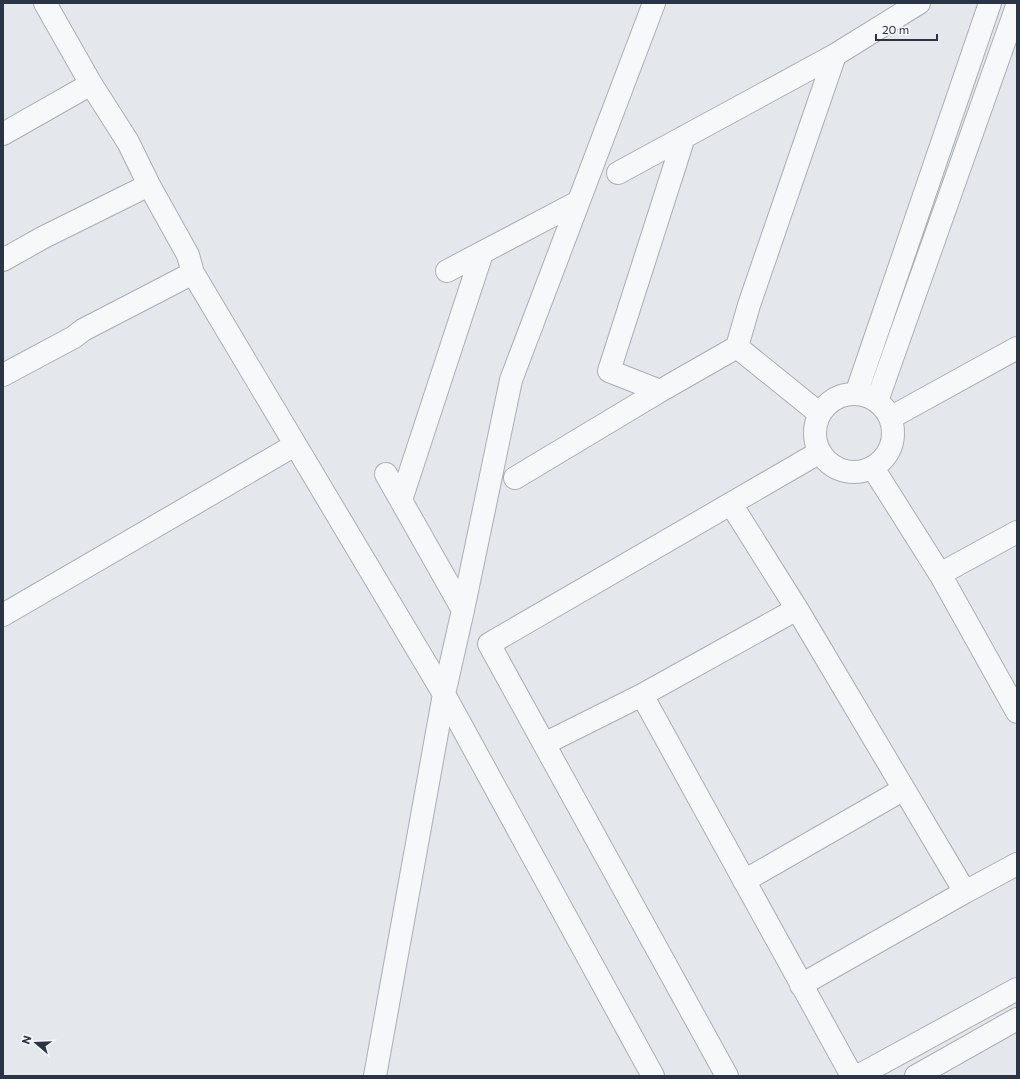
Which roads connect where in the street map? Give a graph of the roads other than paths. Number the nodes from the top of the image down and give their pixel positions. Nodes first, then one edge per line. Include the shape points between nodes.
1 (45, 3) edge
2 (654, 3) edge
3 (919, 3) edge
4 (990, 3) edge
5 (1017, 6) edge
6 (835, 55) junction
7 (90, 84) junction
8 (3, 134) edge
9 (684, 137) junction
10 (618, 173) dead end
11 (149, 185) junction
12 (578, 202) junction
13 (482, 253) junction
14 (3, 260) edge
15 (447, 271) dead end
16 (193, 274) junction
17 (737, 347) junction
18 (1017, 348) edge
19 (3, 376) edge
20 (660, 391) junction
21 (856, 394) junction
22 (877, 401) junction
23 (820, 414) junction
24 (890, 418) junction
25 (295, 445) junction
26 (820, 452) junction
27 (873, 468) junction
28 (386, 474) dead end
29 (515, 478) dead end
30 (401, 500) junction
31 (731, 504) junction
32 (1017, 532) edge
33 (940, 574) junction
34 (797, 609) junction
35 (463, 610) junction
36 (3, 615) edge
37 (444, 694) junction
38 (642, 695) junction
39 (1017, 712) edge
40 (544, 744) junction
41 (904, 789) junction
42 (1017, 864) edge
43 (744, 881) junction
44 (965, 892) junction
45 (801, 984) junction
46 (1017, 989) edge
47 (1017, 1019) edge
48 (944, 1069) edge
49 (375, 1076) edge
50 (653, 1076) edge
51 (727, 1076) edge
52 (852, 1076) edge
53 (858, 1076) edge
54 (916, 1076) edge

1 - 7 street
2 - 12 street
3 - 6 street
4 - 21 street
5 - 22 street
6 - 9 street
6 - 17 street
7 - 8 street
7 - 11 street via 128,142
9 - 10 street
9 - 20 street via 609,371
11 - 14 street
11 - 16 street via 188,255
12 - 13 street
12 - 35 street via 511,380
13 - 15 street
13 - 30 street
16 - 19 street via 83,330
16 - 25 street
17 - 20 street
17 - 23 street
18 - 24 street
20 - 29 street
21 - 22 street
21 - 23 street via 836,398 826,405
22 - 24 street via 885,408
23 - 26 street via 815,435
24 - 27 street via 893,428 891,446
25 - 36 street
25 - 37 street
26 - 27 street via 829,464 839,470 850,473
26 - 31 street
27 - 33 street
28 - 30 street
30 - 35 street
31 - 34 street
31 - 40 street via 489,644
32 - 33 street
33 - 39 street
34 - 38 street
34 - 41 street
35 - 37 street
37 - 49 street
37 - 50 street
38 - 40 street
38 - 43 street
40 - 51 street
41 - 43 street
41 - 44 street
42 - 44 street
43 - 45 street
44 - 45 street
45 - 52 street
46 - 53 street
47 - 48 street
48 - 54 street

